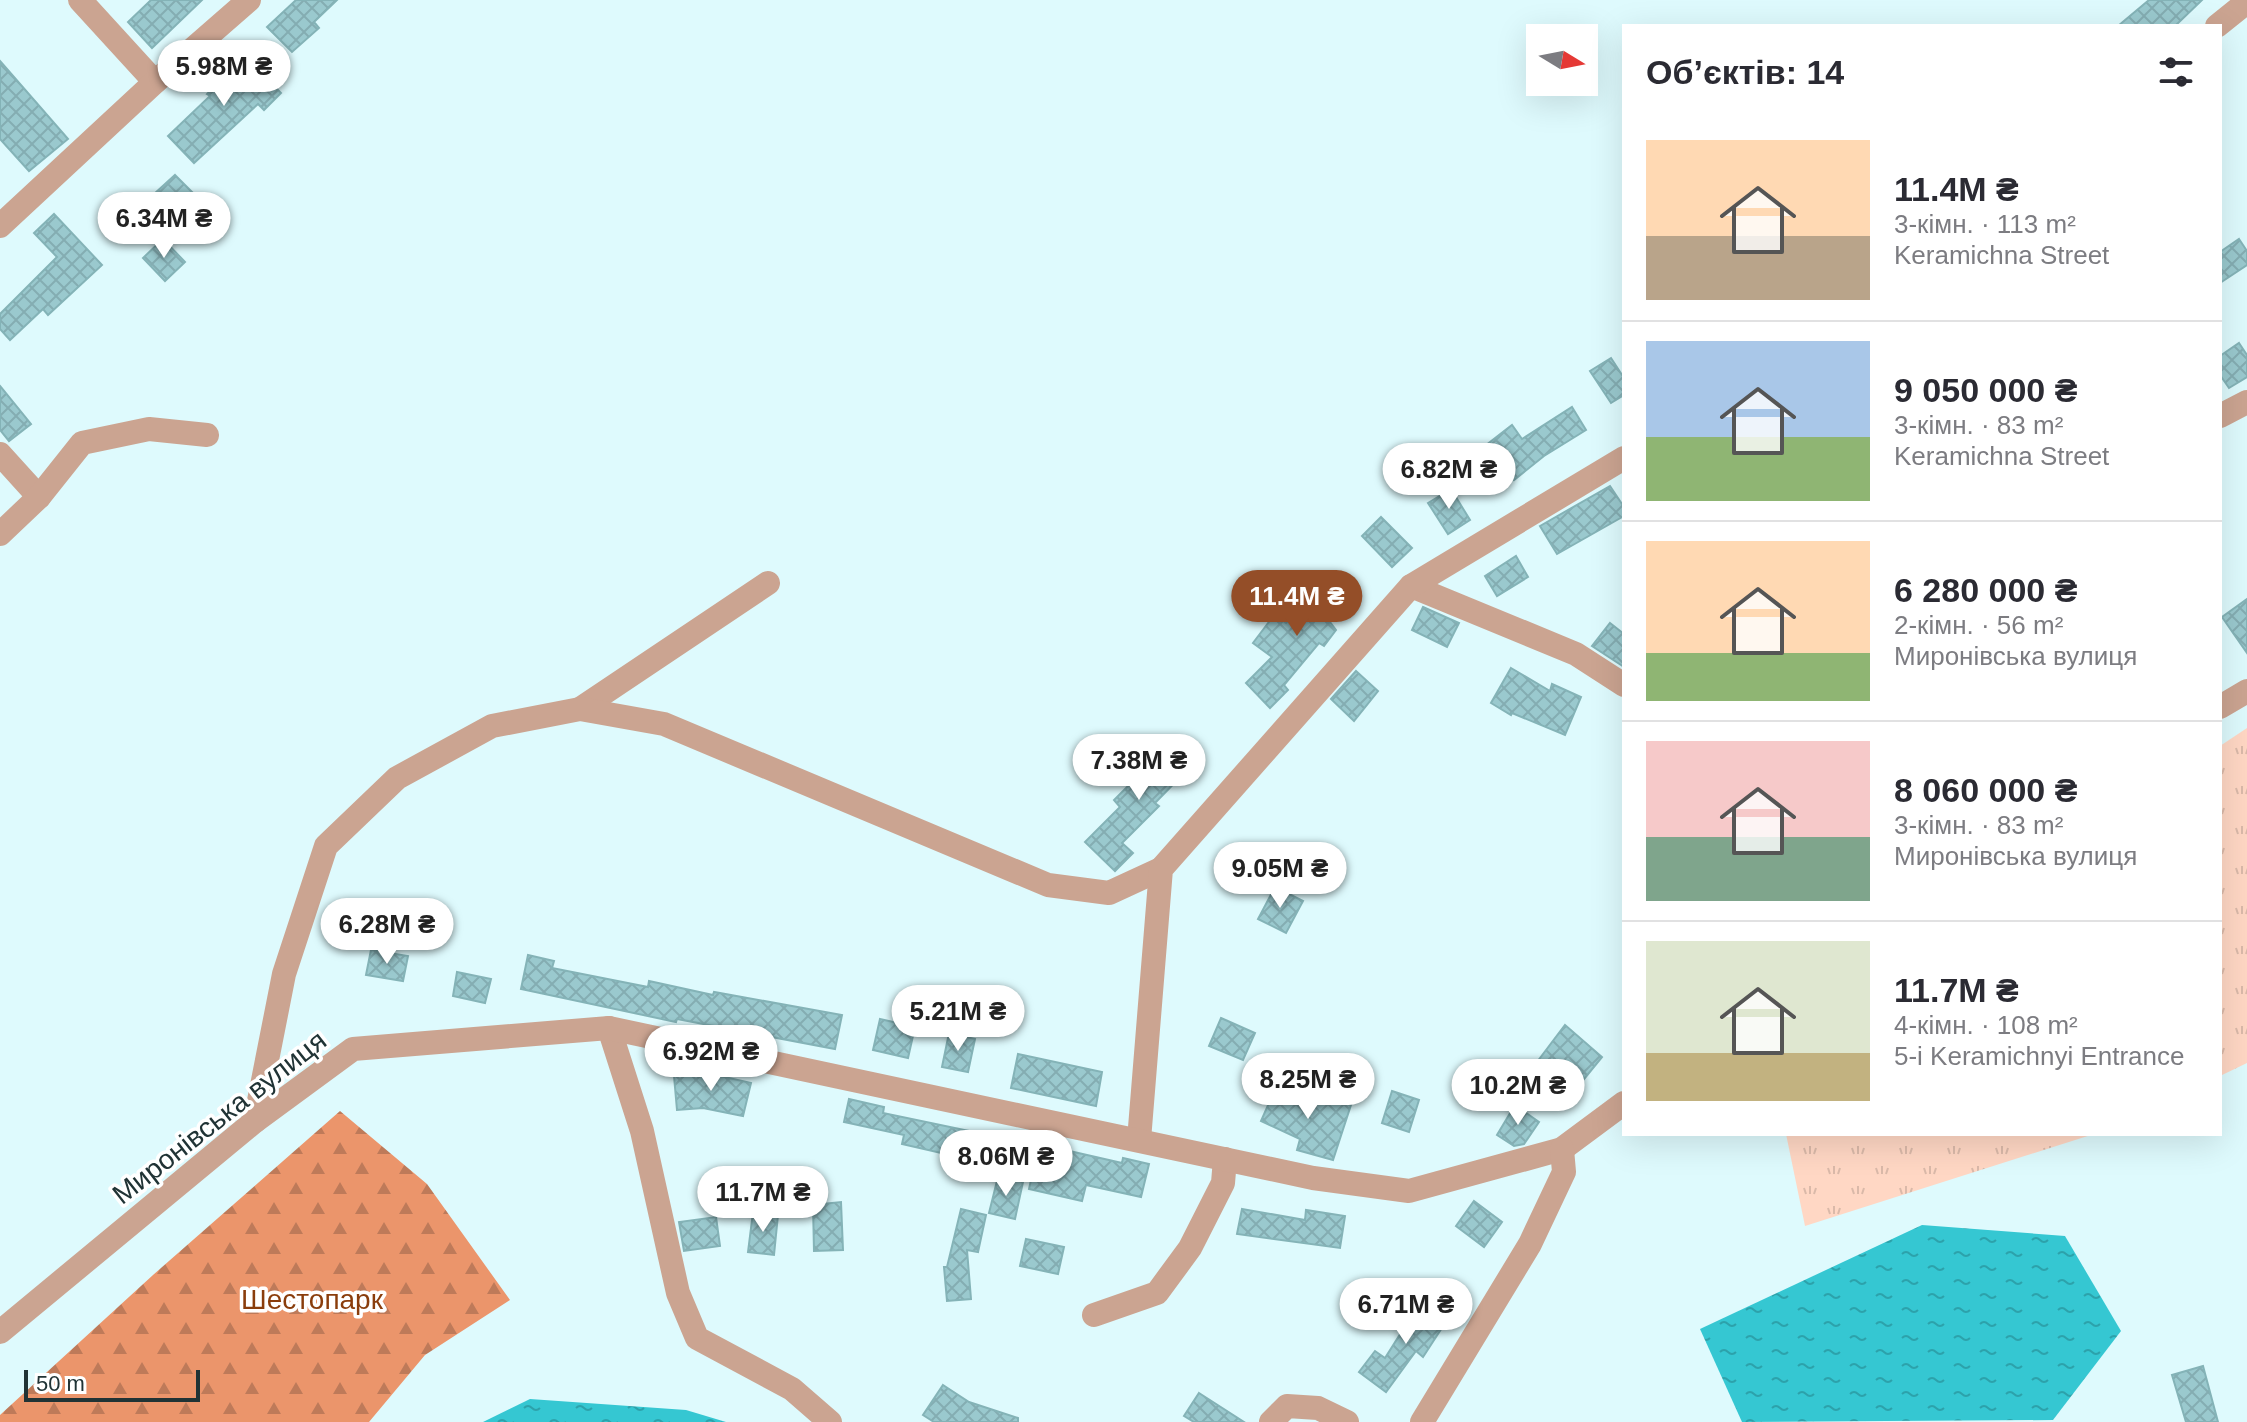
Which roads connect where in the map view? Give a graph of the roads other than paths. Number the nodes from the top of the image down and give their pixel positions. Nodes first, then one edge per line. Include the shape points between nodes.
1 (80, 0) edge
2 (249, 0) edge
3 (2247, 2) edge
4 (2220, 24) edge
5 (155, 82) junction
6 (0, 226) edge
7 (207, 435) dead end
8 (0, 454) edge
9 (1622, 459) edge
10 (39, 497) junction
11 (0, 534) edge
12 (768, 583) dead end
13 (1411, 586) junction
14 (1622, 684) edge
15 (2247, 691) edge
16 (2222, 706) edge
17 (580, 709) junction
18 (1161, 869) junction
19 (609, 1028) junction
20 (1622, 1104) edge
21 (255, 1121) junction
22 (1139, 1140) junction
23 (1562, 1149) junction
24 (1225, 1159) junction
25 (1094, 1315) dead end
26 (0, 1332) edge
27 (830, 1422) edge
28 (1271, 1422) edge
29 (1347, 1422) edge
30 (1422, 1422) edge

1 - 5 street
2 - 5 street
3 - 4 street
5 - 6 street
7 - 10 street via 149,429 82,443
8 - 10 street
9 - 13 street
10 - 11 street
12 - 17 street
13 - 14 street via 1576,654
13 - 18 street
15 - 16 street
17 - 18 street via 664,724 1048,885 1109,893
17 - 21 street via 479,733 397,778 326,846 284,974
18 - 22 street
19 - 21 street, Миронівська вулиця via 353,1049
19 - 22 street, Миронівська вулиця
19 - 27 street via 642,1131 678,1293 697,1338 792,1389
20 - 23 street, Миронівська вулиця
21 - 26 street, Миронівська вулиця
22 - 24 street, Миронівська вулиця
23 - 24 street, Миронівська вулиця via 1409,1191
23 - 30 street via 1564,1172 1530,1244
24 - 25 street via 1223,1183 1204,1222 1157,1293
28 - 29 street via 1287,1406 1318,1408

